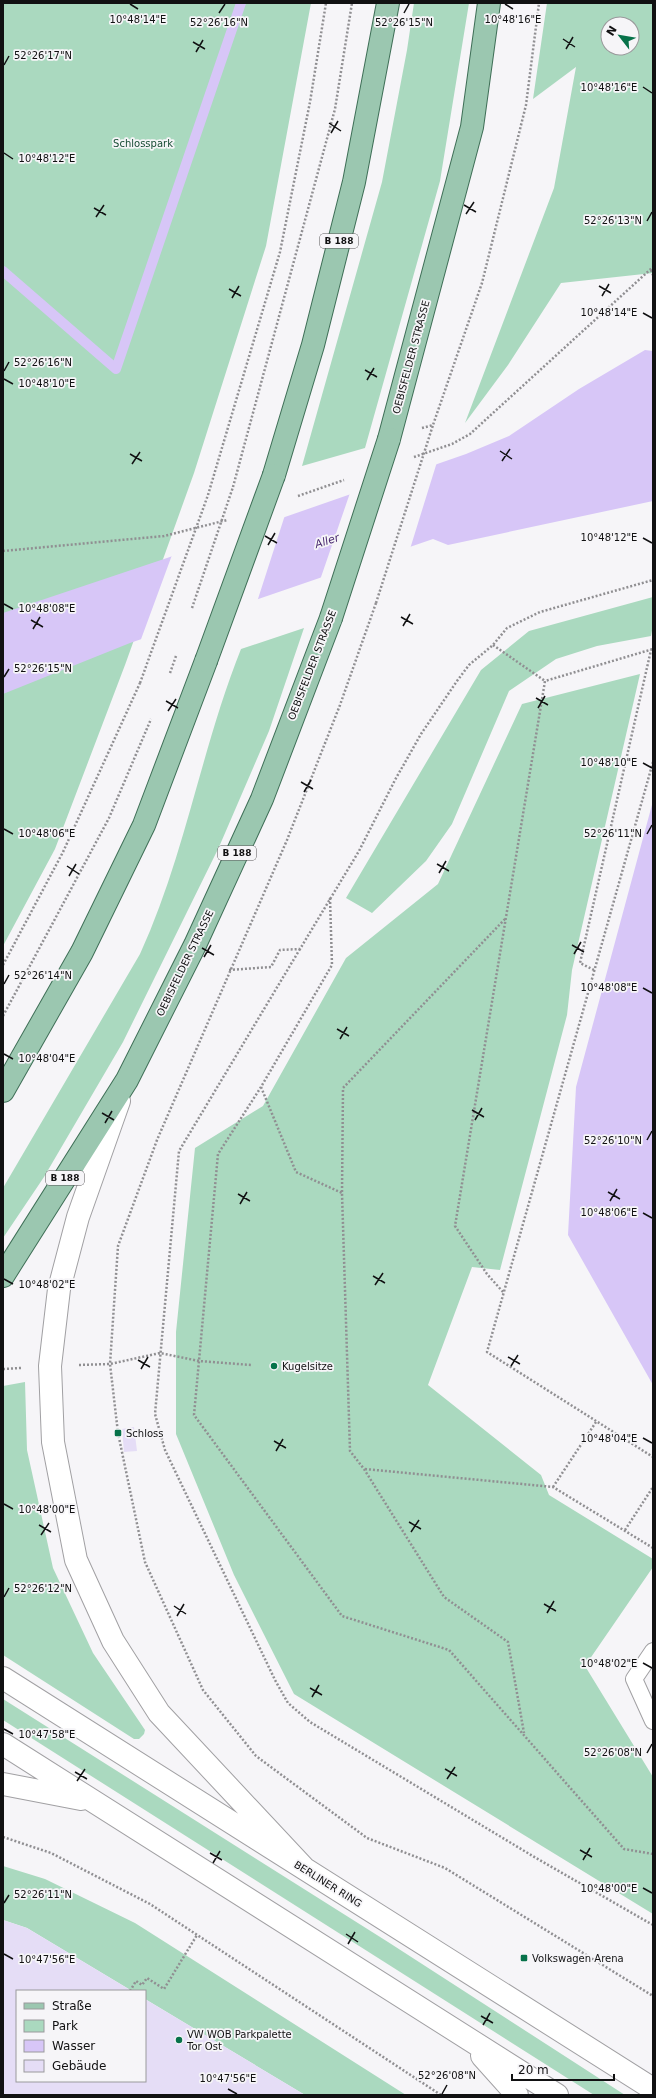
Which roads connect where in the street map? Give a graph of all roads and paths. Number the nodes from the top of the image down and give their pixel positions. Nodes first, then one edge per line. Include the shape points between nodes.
1 (326, 3) edge
2 (352, 3) edge
3 (388, 3) edge
4 (490, 3) edge
5 (539, 3) edge
6 (652, 269) edge
7 (653, 275) edge
8 (434, 425) junction
9 (390, 439) junction
10 (406, 460) dead end
11 (346, 480) dead end
12 (294, 498) dead end
13 (233, 518) dead end
14 (3, 551) edge
15 (653, 580) edge
16 (190, 613) dead end
17 (493, 645) junction
18 (652, 649) edge
19 (178, 650) dead end
20 (167, 680) dead end
21 (545, 681) junction
22 (152, 716) dead end
23 (653, 762) edge
24 (330, 898) junction
25 (505, 919) junction
26 (300, 949) junction
27 (3, 965) edge
28 (229, 970) junction
29 (594, 970) junction
30 (3, 1016) edge
31 (127, 1080) junction
32 (260, 1087) junction
33 (3, 1091) edge
34 (342, 1193) junction
35 (3, 1276) edge
36 (503, 1292) junction
37 (160, 1353) junction
38 (199, 1361) junction
39 (110, 1364) junction
40 (251, 1365) dead end
41 (596, 1422) junction
42 (653, 1457) edge
43 (364, 1469) junction
44 (553, 1486) junction
45 (653, 1487) edge
46 (625, 1530) junction
47 (653, 1548) edge
48 (653, 1651) edge
49 (3, 1678) edge
50 (653, 1721) edge
51 (524, 1734) junction
52 (3, 1744) edge
53 (3, 1784) edge
54 (92, 1801) junction
55 (3, 1837) edge
56 (653, 1854) edge
57 (303, 1867) junction
58 (653, 1925) edge
59 (197, 1935) junction
60 (131, 1990) edge
61 (653, 1996) edge
62 (465, 2037) junction
63 (653, 2089) edge
64 (441, 2095) edge
65 (517, 2095) edge
66 (557, 2095) edge

1 - 27 path, bridge via 310,102 280,252 208,495 140,683 63,852
2 - 16 path, bridge via 336,109 233,487
3 - 33 main road, B 188, bridge via 354,182 313,345 274,474 144,825 82,952
4 - 9 main road, OEBISFELDER STRASSE / B 188 via 472,127
5 - 8 path via 526,105 482,283
6 - 7 path
6 - 10 path via 470,434 452,444
8 - 9 path
8 - 28 path, bridge via 340,705 286,840
9 - 31 main road, OEBISFELDER STRASSE / B 188, bridge via 330,618 262,799 195,945
11 - 12 path
13 - 14 path via 164,536
15 - 17 path via 540,612 507,628
17 - 21 path
17 - 24 path via 469,665 421,734 360,850
18 - 21 path
18 - 29 path via 580,963
19 - 20 path, bridge
21 - 25 path
22 - 30 path via 109,818
23 - 29 path
24 - 26 path
24 - 32 path via 332,965
25 - 34 path via 343,1088
25 - 36 path via 455,1226 487,1274
26 - 28 path via 280,950 271,967
26 - 37 path via 179,1152
28 - 39 path via 157,1140 118,1246
29 - 36 path
31 - 35 main road, OEBISFELDER STRASSE / B 188
31 - 57 main road via 78,1217 59,1289 50,1366 53,1442 76,1560 113,1641 159,1713
32 - 34 path via 296,1172
32 - 38 path via 218,1154
34 - 43 path via 350,1451
36 - 41 path via 487,1352
37 - 38 path
37 - 39 path
37 - 58 path via 156,1414 165,1450 288,1703 310,1722
38 - 40 path
38 - 51 path via 194,1414 342,1616 449,1650
39 - 61 path via 118,1433 145,1562 203,1690 256,1756 367,1838 445,1868
41 - 42 path
41 - 44 path
43 - 44 path
43 - 51 path via 444,1597 508,1642
44 - 46 path
45 - 46 path
46 - 47 path
48 - 50 lane via 634,1678
49 - 57 main road, BERLINER RING
51 - 56 path via 624,1849
52 - 54 main road
53 - 54 main road
54 - 62 main road
55 - 59 path via 51,1853 150,1904
57 - 63 main road, BERLINER RING
59 - 60 path via 164,1989 147,1978 142,1985 136,1981
59 - 64 path
62 - 65 main road
62 - 66 main road

